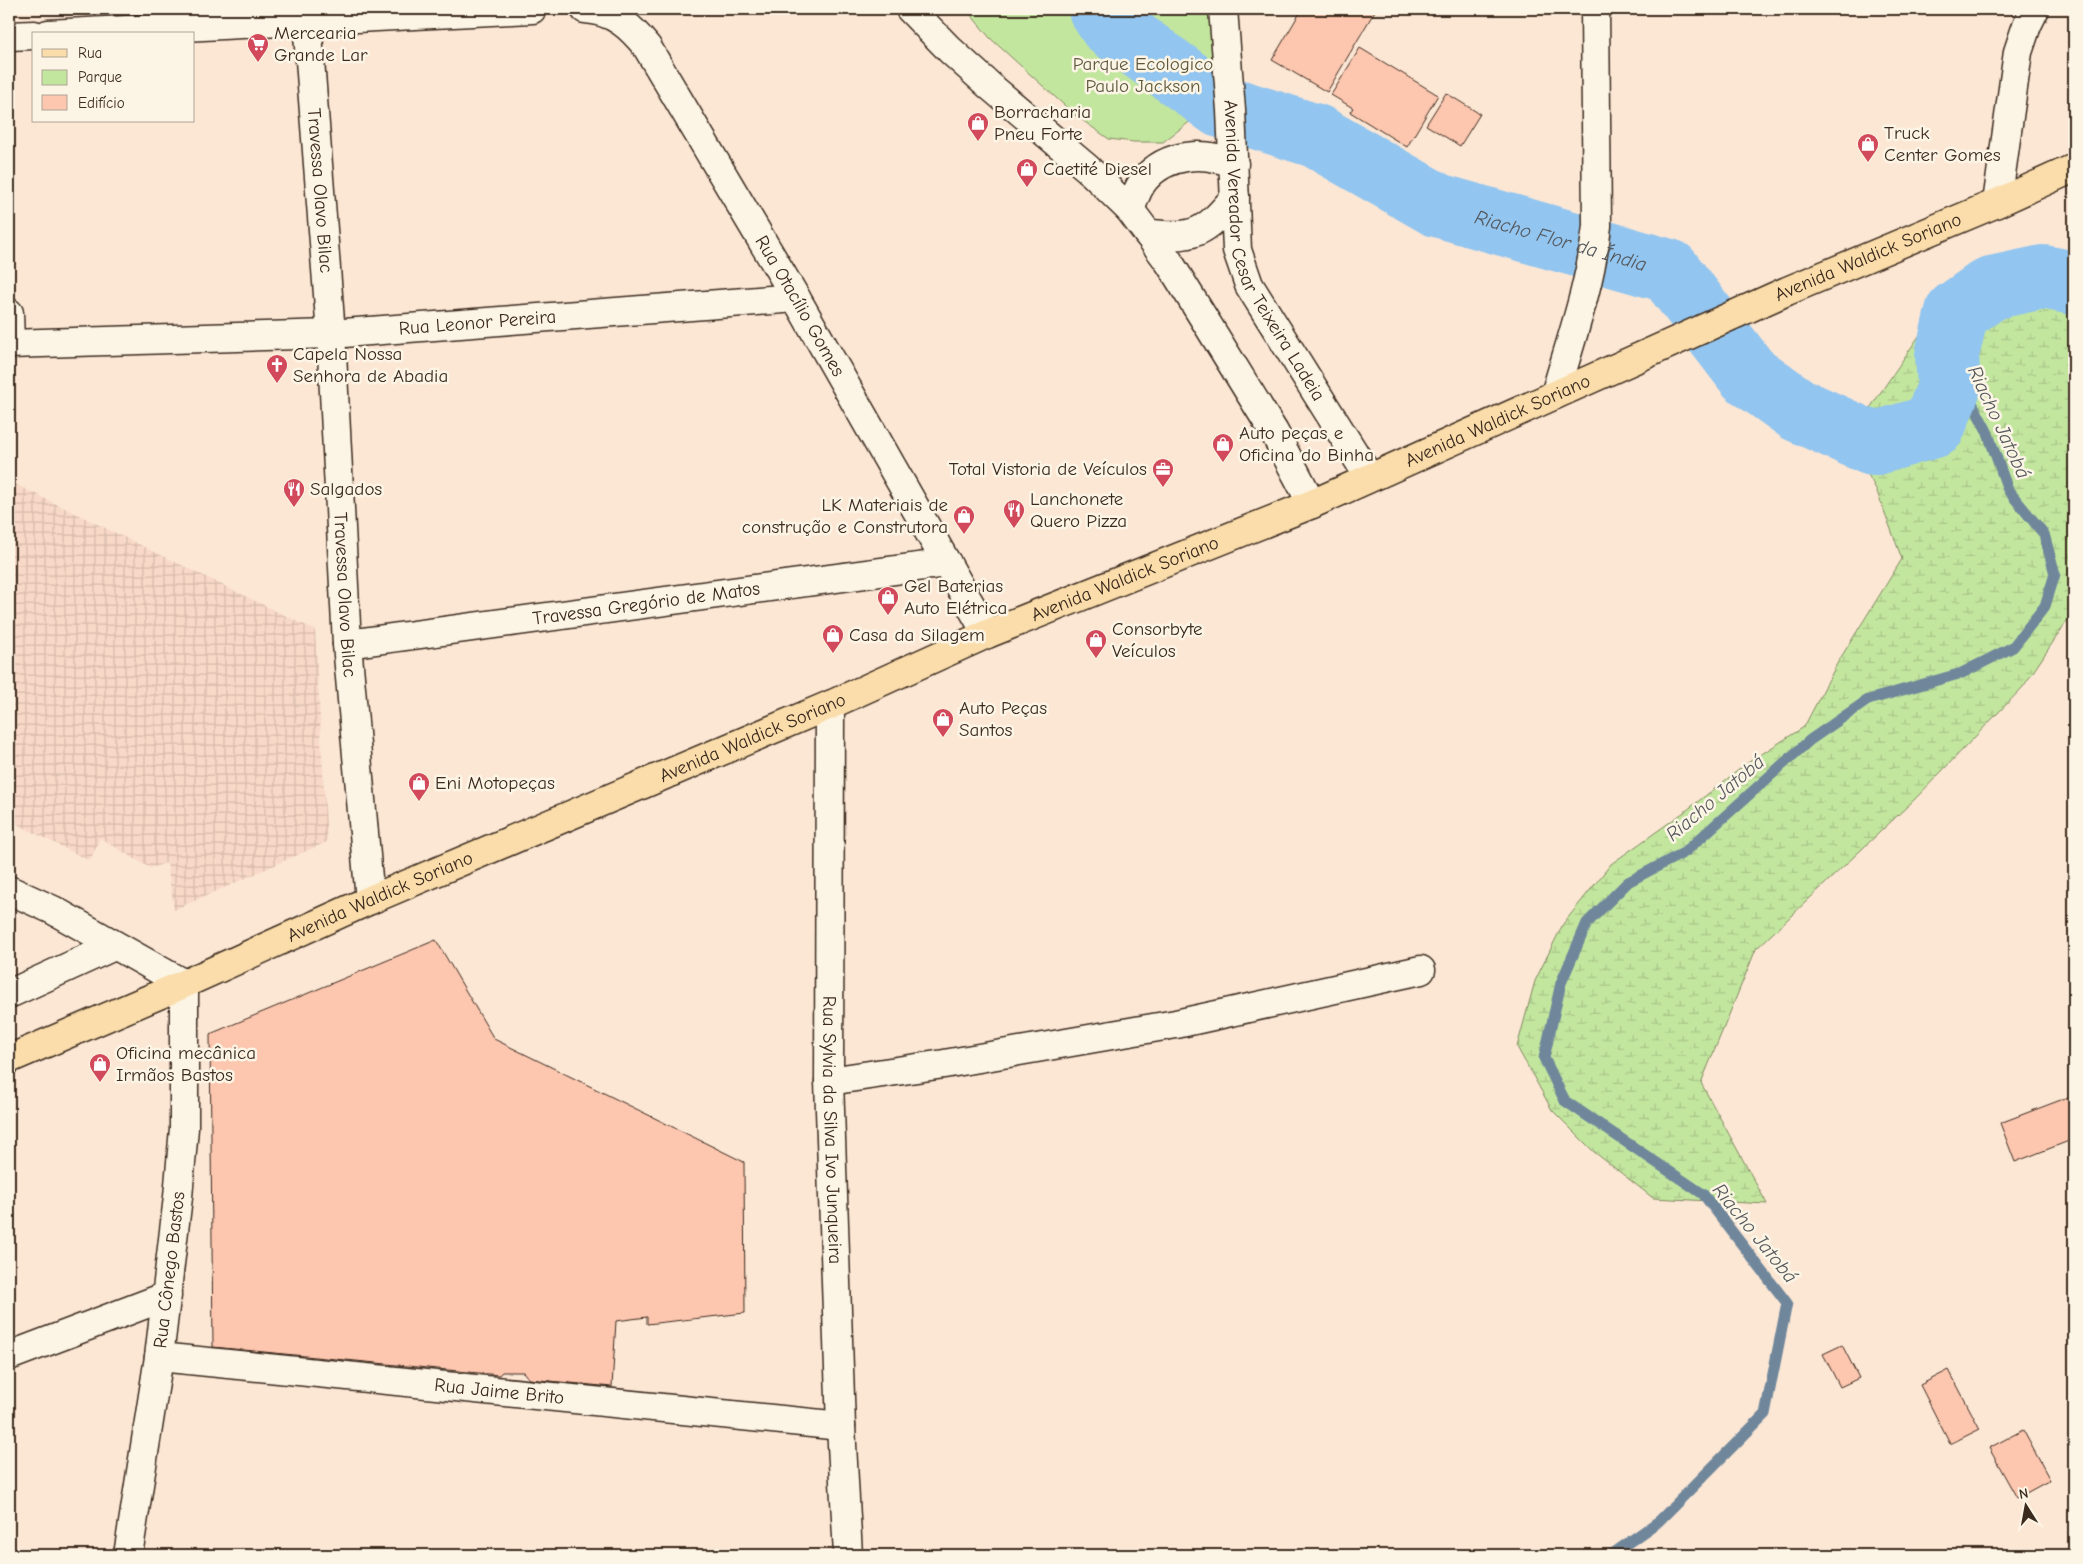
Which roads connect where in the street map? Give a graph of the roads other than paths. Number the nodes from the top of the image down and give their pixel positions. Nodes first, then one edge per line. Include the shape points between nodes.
1 (532, 9) edge
2 (585, 9) edge
3 (910, 9) edge
4 (1223, 9) edge
5 (1595, 9) edge
6 (2035, 9) edge
7 (225, 16) edge
8 (307, 21) junction
9 (68, 32) edge
10 (32, 34) edge
11 (9, 36) edge
12 (1234, 164) junction
13 (2074, 168) edge
14 (1235, 197) junction
15 (1997, 203) junction
16 (1130, 210) junction
17 (1147, 233) junction
18 (796, 298) junction
19 (9, 313) edge
20 (331, 334) junction
21 (10, 344) edge
22 (1555, 395) junction
23 (1369, 477) junction
24 (1312, 504) junction
25 (947, 563) junction
26 (987, 634) junction
27 (347, 644) junction
28 (830, 705) junction
29 (9, 890) edge
30 (370, 900) junction
31 (114, 946) junction
32 (1421, 970) dead end
33 (184, 984) junction
34 (9, 994) edge
35 (9, 1059) edge
36 (829, 1081) junction
37 (167, 1296) junction
38 (9, 1356) edge
39 (159, 1356) junction
40 (841, 1426) junction
41 (128, 1555) edge
42 (848, 1555) edge

1 - 8 street
2 - 18 street, Rua Otacílio Gomes via 616,17 631,28 647,47
3 - 16 street via 950,50 1087,168
4 - 12 street, Avenida Vereador Cesar Teixeira Ladeia
5 - 22 street via 1597,226 1586,285
6 - 15 street via 2018,52
7 - 8 street
7 - 9 street
8 - 20 street, Travessa Olavo Bilac
10 - 11 street
12 - 14 street, Avenida Vereador Cesar Teixeira Ladeia
12 - 16 street via 1204,155 1166,163 1144,179
13 - 15 main road, Avenida Waldick Soriano
14 - 17 street via 1217,219 1185,236
14 - 23 street, Avenida Vereador Cesar Teixeira Ladeia via 1237,250 1250,285
15 - 22 main road, Avenida Waldick Soriano via 1787,291
16 - 17 street
17 - 24 street via 1169,262 1274,432
18 - 20 street, Rua Leonor Pereira
18 - 25 street, Rua Otacílio Gomes
19 - 21 street
20 - 21 street, Rua Leonor Pereira
20 - 27 street, Travessa Olavo Bilac
22 - 23 main road, Avenida Waldick Soriano
23 - 24 main road, Avenida Waldick Soriano
24 - 26 main road, Avenida Waldick Soriano
25 - 26 street, Rua Otacílio Gomes
25 - 27 street, Travessa Gregório de Matos
26 - 28 main road, Avenida Waldick Soriano
27 - 30 street, Travessa Olavo Bilac
28 - 30 main road, Avenida Waldick Soriano
28 - 36 street, Rua Sylvia da Silva Ivo Junqueira
29 - 31 street via 53,910
30 - 33 main road, Avenida Waldick Soriano
31 - 33 street
31 - 34 street
32 - 36 street via 1176,1024
33 - 35 main road, Avenida Waldick Soriano
33 - 37 street, Rua Cônego Bastos via 184,1128
36 - 40 street, Rua Sylvia da Silva Ivo Junqueira
37 - 38 street
37 - 39 street, Rua Cônego Bastos
39 - 40 street, Rua Jaime Brito
39 - 41 street, Rua Cônego Bastos
40 - 42 street, Rua Sylvia da Silva Ivo Junqueira

